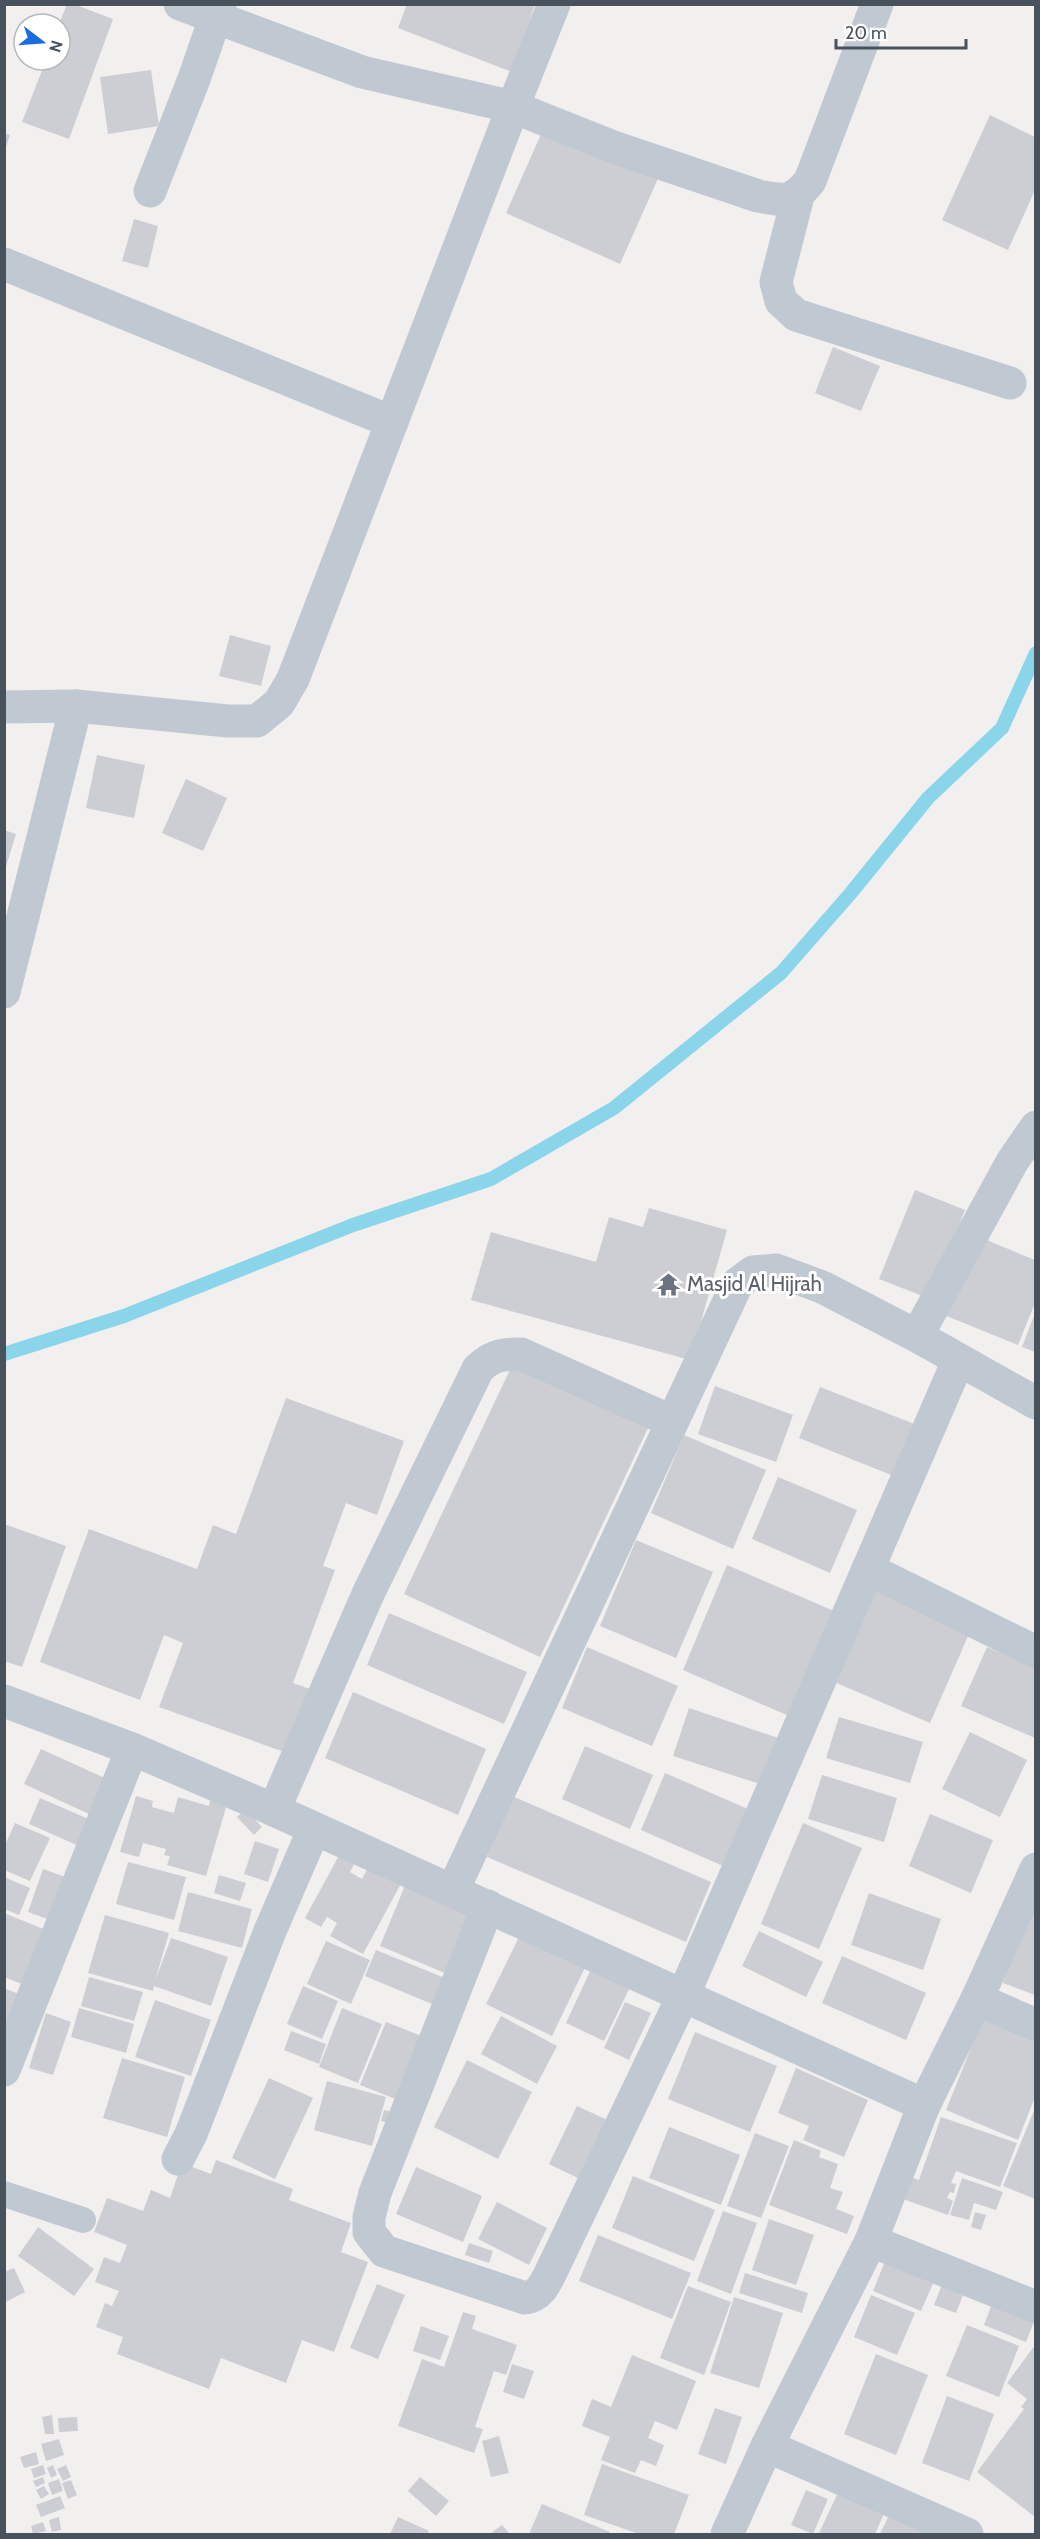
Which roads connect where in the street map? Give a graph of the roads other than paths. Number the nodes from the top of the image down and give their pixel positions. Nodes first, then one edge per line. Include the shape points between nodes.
1 (180, 4) edge
2 (554, 4) edge
3 (877, 4) edge
4 (217, 11) edge
5 (513, 107) junction
6 (150, 191) dead end
7 (798, 196) junction
8 (4, 264) edge
9 (1010, 383) dead end
10 (392, 422) junction
11 (76, 706) junction
12 (4, 707) edge
13 (4, 992) edge
14 (1035, 1127) edge
15 (917, 1336) junction
16 (958, 1361) junction
17 (1035, 1403) edge
18 (671, 1421) junction
19 (868, 1569) junction
20 (1035, 1652) edge
21 (8, 1711) edge
22 (132, 1749) junction
23 (274, 1810) junction
24 (314, 1829) junction
25 (1035, 1869) edge
26 (453, 1890) junction
27 (488, 1906) junction
28 (684, 1994) junction
29 (977, 1999) junction
30 (1035, 2025) edge
31 (4, 2070) edge
32 (924, 2105) junction
33 (178, 2159) dead end
34 (4, 2194) edge
35 (83, 2220) dead end
36 (871, 2241) junction
37 (1035, 2307) edge
38 (767, 2446) junction
39 (727, 2535) edge
40 (967, 2535) edge

1 - 4 street
2 - 5 street
3 - 7 street via 810,182
4 - 5 street via 362,72
4 - 6 street
5 - 7 street via 615,148 758,196 780,200
5 - 10 street
7 - 9 street via 776,282 781,301 796,315
8 - 10 street
10 - 11 street via 293,679 279,703 257,721
11 - 12 street
11 - 13 street
14 - 15 street
15 - 16 street
15 - 18 street via 797,1277 776,1270 753,1272 737,1284
16 - 17 street
16 - 19 street
18 - 23 street via 521,1354 488,1358 478,1369 368,1594
18 - 26 street
19 - 20 street
19 - 28 street
21 - 22 street
22 - 23 street
22 - 31 street
23 - 24 street
24 - 26 street
24 - 33 street
25 - 29 street
26 - 27 street
27 - 28 street
27 - 28 street via 375,2193 369,2232 384,2251 513,2296 534,2297 550,2274
28 - 32 street
29 - 30 street
29 - 32 street
32 - 36 street
34 - 35 lane
36 - 37 street
36 - 38 street
38 - 39 street
38 - 40 street

